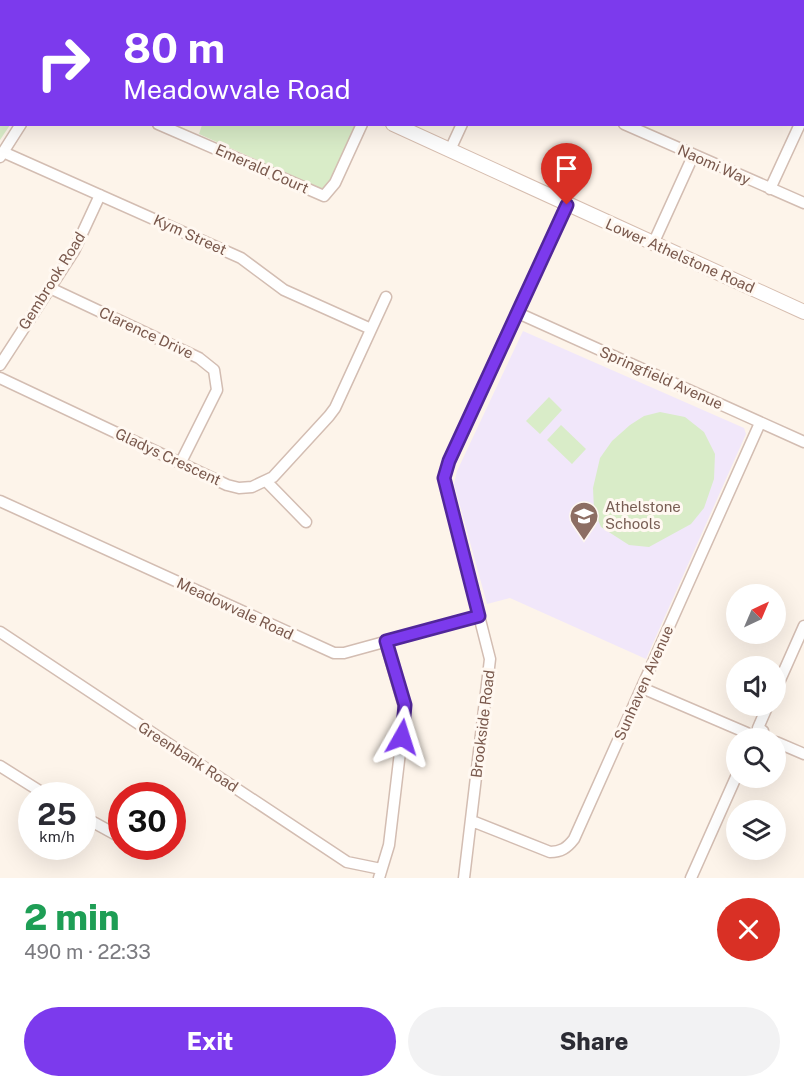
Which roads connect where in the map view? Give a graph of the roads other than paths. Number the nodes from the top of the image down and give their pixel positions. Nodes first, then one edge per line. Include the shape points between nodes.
1 (20, 126) edge
2 (163, 126) edge
3 (361, 126) edge
4 (397, 126) edge
5 (461, 126) edge
6 (628, 126) edge
7 (799, 126) edge
8 (450, 150) junction
9 (2, 154) edge
10 (693, 156) junction
11 (770, 189) junction
12 (100, 195) junction
13 (804, 203) edge
14 (567, 205) junction
15 (653, 244) junction
16 (50, 288) junction
17 (386, 297) dead end
18 (803, 309) edge
19 (518, 313) junction
20 (371, 329) junction
21 (0, 365) edge
22 (0, 378) edge
23 (760, 423) junction
24 (804, 442) edge
25 (181, 462) junction
26 (266, 481) junction
27 (0, 501) edge
28 (306, 522) dead end
29 (479, 616) junction
30 (804, 626) edge
31 (0, 632) edge
32 (386, 641) junction
33 (786, 666) edge
34 (642, 688) junction
35 (730, 728) edge
36 (786, 746) edge
37 (804, 754) edge
38 (0, 766) edge
39 (25, 782) edge
40 (731, 788) edge
41 (472, 821) junction
42 (380, 873) edge
43 (464, 878) edge
44 (692, 878) edge

1 - 9 street
2 - 3 street, Emerald Court via 324,196 335,183
4 - 8 street, Lower Athelstone Road
5 - 8 street
6 - 10 street, Naomi Way
7 - 11 street
8 - 14 street, Lower Athelstone Road
9 - 12 street, Kym Street
10 - 11 street, Naomi Way
10 - 15 street
11 - 13 street, Naomi Way
12 - 16 street, Gembrook Road via 74,251
12 - 20 street, Kym Street via 241,258 284,290
14 - 15 street, Lower Athelstone Road
14 - 19 street, Brookside Road
15 - 18 street, Lower Athelstone Road
16 - 21 street, Gembrook Road
16 - 25 street, Clarence Drive via 200,358 214,370 217,390
17 - 20 street
19 - 23 street, Springfield Avenue
19 - 29 street, Brookside Road via 444,478
20 - 26 street via 335,408
22 - 25 street, Gladys Crescent
23 - 24 street, Springfield Avenue
23 - 34 street, Sunhaven Avenue
25 - 26 street, Gladys Crescent via 239,488
26 - 28 street
27 - 32 street, Meadowvale Road via 334,653
29 - 32 street, Meadowvale Road
29 - 41 street, Brookside Road via 490,659
30 - 33 street
31 - 42 street, Greenbank Road via 347,862
32 - 42 street, Greenbank Road via 405,710 389,845
34 - 35 street
34 - 41 street, Sunhaven Avenue via 567,847 550,852
36 - 37 street
38 - 39 street
40 - 44 street
41 - 43 street, Brookside Road

